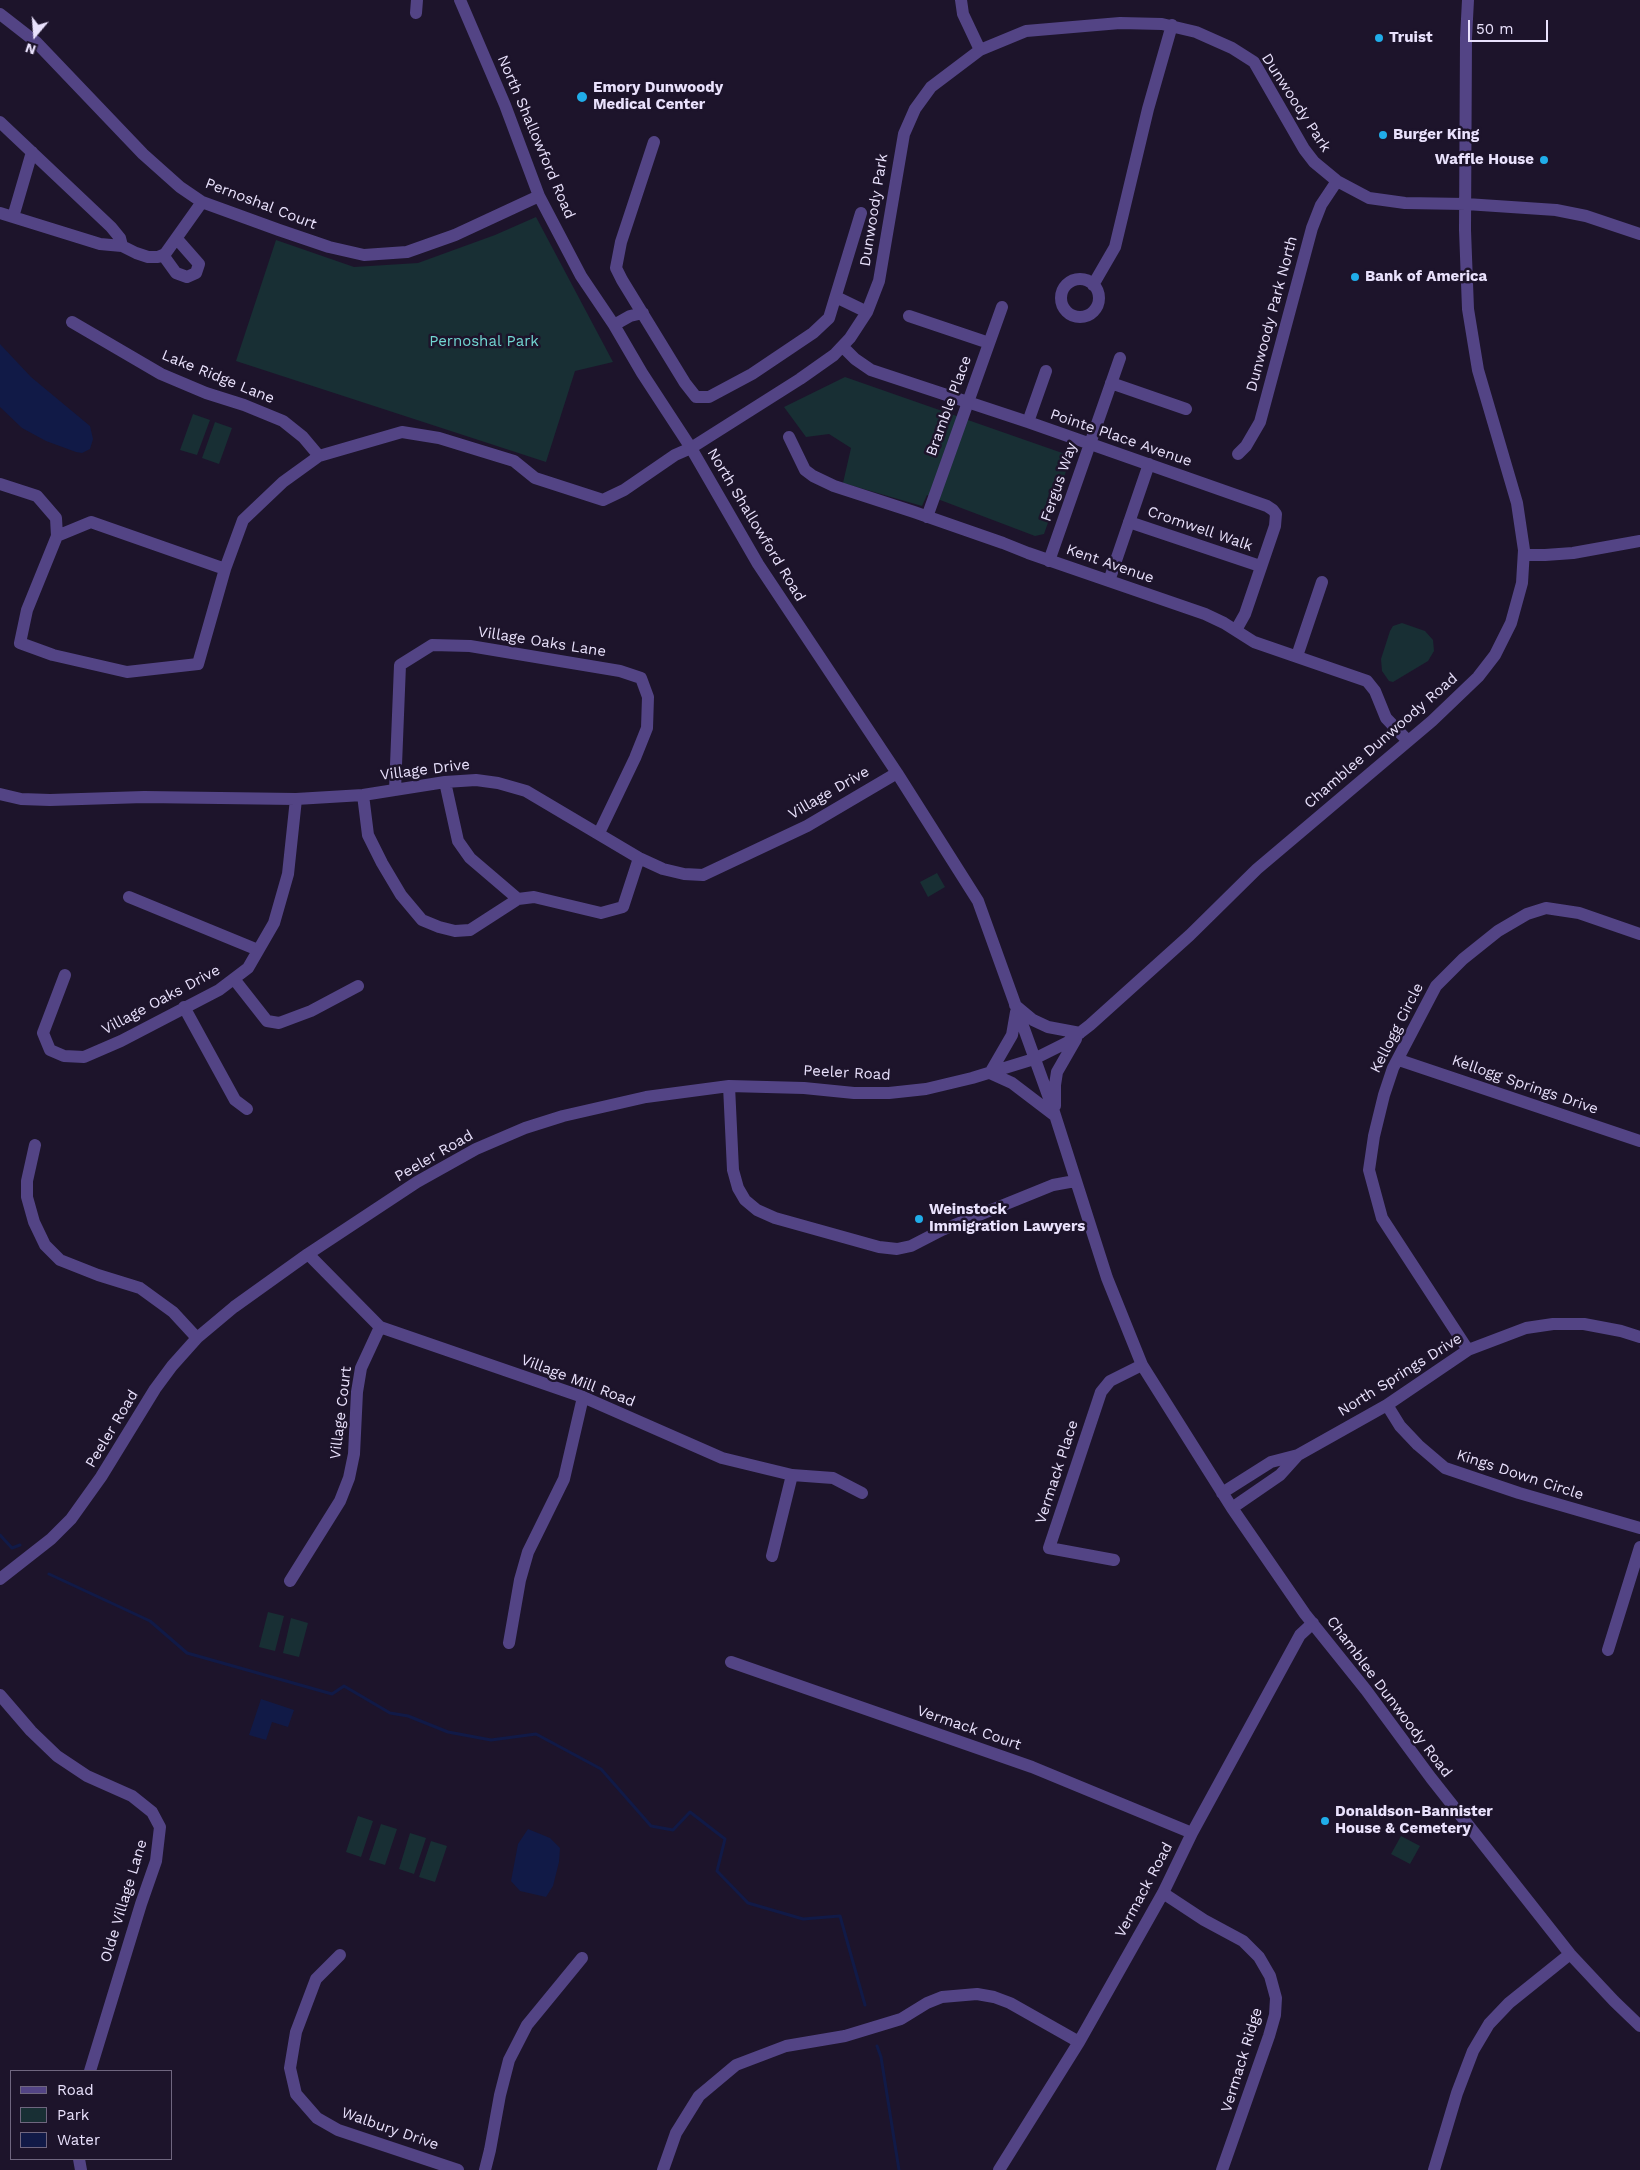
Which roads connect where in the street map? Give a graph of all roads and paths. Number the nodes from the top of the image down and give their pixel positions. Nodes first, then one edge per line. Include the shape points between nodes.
1 (417, 0) edge
2 (460, 0) edge
3 (961, 0) edge
4 (1468, 0) edge
5 (416, 13) dead end
6 (0, 14) edge
7 (1172, 25) junction
8 (980, 50) junction
9 (0, 122) edge
10 (654, 142) dead end
11 (32, 152) junction
12 (1337, 181) junction
13 (539, 196) junction
14 (202, 202) junction
15 (1466, 204) junction
16 (0, 213) edge
17 (861, 213) dead end
18 (13, 217) junction
19 (1640, 234) edge
20 (177, 239) junction
21 (122, 246) junction
22 (163, 255) junction
23 (1093, 285) dead end
24 (836, 297) junction
25 (1002, 307) dead end
26 (867, 312) junction
27 (643, 313) junction
28 (909, 316) dead end
29 (72, 322) dead end
30 (614, 325) junction
31 (989, 343) junction
32 (843, 347) junction
33 (1120, 358) dead end
34 (1046, 371) dead end
35 (1110, 383) junction
36 (967, 402) junction
37 (1186, 408) dead end
38 (1028, 422) junction
39 (789, 437) dead end
40 (1090, 445) junction
41 (691, 448) junction
42 (1238, 454) dead end
43 (319, 456) junction
44 (1149, 464) junction
45 (0, 484) edge
46 (927, 517) junction
47 (1129, 522) junction
48 (57, 536) junction
49 (1640, 541) edge
50 (1524, 555) junction
51 (1049, 561) junction
52 (1260, 566) junction
53 (225, 569) junction
54 (1109, 581) junction
55 (1320, 588) dead end
56 (1236, 630) junction
57 (1297, 656) junction
58 (1408, 741) junction
59 (897, 773) junction
60 (445, 782) junction
61 (394, 790) junction
62 (0, 794) edge
63 (363, 794) junction
64 (296, 799) junction
65 (599, 833) junction
66 (639, 858) junction
67 (129, 896) dead end
68 (518, 899) junction
69 (1640, 934) edge
70 (258, 950) junction
71 (65, 975) dead end
72 (234, 979) junction
73 (358, 986) dead end
74 (1015, 1005) junction
75 (184, 1007) junction
76 (1080, 1033) junction
77 (1034, 1059) junction
78 (1399, 1060) junction
79 (990, 1074) junction
80 (729, 1086) junction
81 (247, 1109) dead end
82 (1055, 1115) junction
83 (1640, 1141) edge
84 (35, 1145) dead end
85 (1074, 1181) junction
86 (308, 1254) junction
87 (380, 1327) junction
88 (1640, 1337) edge
89 (197, 1338) junction
90 (1468, 1350) junction
91 (1142, 1365) junction
92 (583, 1398) junction
93 (1387, 1405) junction
94 (1298, 1455) junction
95 (792, 1474) junction
96 (862, 1492) dead end
97 (1222, 1493) junction
98 (1232, 1508) junction
99 (1640, 1528) edge
100 (1640, 1547) edge
101 (772, 1556) dead end
102 (1114, 1560) dead end
103 (0, 1580) edge
104 (290, 1581) dead end
105 (1313, 1623) junction
106 (509, 1643) dead end
107 (1608, 1650) dead end
108 (731, 1662) dead end
109 (0, 1695) edge
110 (1192, 1833) junction
111 (1163, 1893) junction
112 (1570, 1954) junction
113 (340, 1955) dead end
114 (582, 1958) dead end
115 (1640, 2026) edge
116 (1079, 2042) junction
117 (90, 2070) edge
118 (458, 2170) edge
119 (485, 2170) edge
120 (663, 2170) edge
121 (999, 2170) edge
122 (1222, 2170) edge
123 (1434, 2170) edge

1 - 5 street
2 - 13 street, North Shallowford Road
3 - 8 street via 963,14
4 - 15 street, Chamblee Dunwoody Road
6 - 14 street, Pernoshal Court via 36,42 143,154 180,188
7 - 8 street, Dunwoody Park via 1120,23 1026,31
7 - 12 street, Dunwoody Park via 1232,48 1254,62 1304,148 1314,162
7 - 23 street via 1115,247
8 - 26 street, Dunwoody Park via 930,87 904,134 879,281
9 - 11 street
10 - 27 street, Dunwoody Park via 621,242 616,268
11 - 18 street
11 - 21 street via 111,227
12 - 15 street, Dunwoody Park via 1380,201
12 - 42 street, Dunwoody Park North via 1321,204 1312,228 1260,422
13 - 14 street, Pernoshal Court via 433,244 407,252 364,255 328,247
13 - 30 street, North Shallowford Road via 581,276
14 - 20 street
15 - 19 street, Dunwoody Park via 1566,212
15 - 50 street, Chamblee Dunwoody Road via 1471,333 1480,381 1517,503
16 - 18 street
17 - 24 street, Dunwoody Park
18 - 21 street via 100,244
20 - 22 street
20 - 22 street via 198,264 196,273 187,277 176,273
21 - 22 street via 148,257
24 - 26 street
24 - 27 street, Dunwoody Park via 829,318 813,333 709,398 696,397 685,383
25 - 31 street, Bramble Place
26 - 32 street, Dunwoody Park
27 - 30 street
28 - 31 street
29 - 43 street, Lake Ridge Lane via 161,374 283,421
30 - 41 street, North Shallowford Road
31 - 36 street, Bramble Place
32 - 36 street, Pointe Place Avenue via 871,370
32 - 41 street, Dunwoody Park via 824,363
33 - 35 street, Fergus Way
34 - 38 street
35 - 37 street
35 - 40 street, Fergus Way
36 - 38 street, Pointe Place Avenue
36 - 46 street, Bramble Place
38 - 40 street, Pointe Place Avenue
39 - 46 street, Kent Avenue via 805,470 812,476
40 - 44 street, Pointe Place Avenue
40 - 51 street, Fergus Way
41 - 43 street via 603,500 535,478 514,461 439,438 402,432
41 - 59 street, North Shallowford Road via 758,564
43 - 53 street via 283,482 243,520
44 - 47 street
44 - 52 street, Pointe Place Avenue via 1273,510 1275,526
45 - 48 street via 37,496 56,518
46 - 51 street, Kent Avenue
47 - 52 street, Cromwell Walk
47 - 54 street
48 - 53 street via 91,522
48 - 53 street via 27,610 20,643 53,655 127,672 198,664
49 - 50 street via 1573,553
50 - 58 street, Chamblee Dunwoody Road via 1517,603 1495,655 1457,699
51 - 54 street, Kent Avenue
52 - 56 street, Pointe Place Avenue via 1245,614
54 - 56 street, Kent Avenue via 1205,614
55 - 57 street
56 - 57 street, Kent Avenue via 1254,642
57 - 58 street, Kent Avenue via 1367,681 1375,690 1386,718
58 - 76 street, Chamblee Dunwoody Road via 1257,869 1190,935
59 - 66 street, Village Drive via 807,826 703,875 684,874
59 - 74 street, North Shallowford Road via 978,901
60 - 61 street, Village Drive
60 - 65 street, Village Drive via 476,780 526,791
60 - 68 street via 458,841 470,858
61 - 63 street, Village Drive
61 - 65 street, Village Oaks Lane via 400,665 432,645 470,646 620,671 641,678 648,697 647,728
62 - 64 street, Village Drive via 50,800 144,797
63 - 64 street, Village Drive
63 - 68 street via 368,835 401,896 422,920 455,931 470,930
64 - 70 street, Village Oaks Drive via 288,874 274,923
65 - 66 street, Village Drive
66 - 68 street via 623,907 600,913 534,897
67 - 70 street
69 - 78 street, Kellogg Circle via 1579,913 1546,908 1527,914 1498,931 1436,986
70 - 72 street, Village Oaks Drive via 248,968
71 - 75 street, Village Oaks Drive via 43,1033 50,1050 64,1056 84,1057
72 - 73 street via 267,1020 279,1023 311,1011
72 - 75 street, Village Oaks Drive
74 - 76 street via 1048,1027
74 - 77 street, North Shallowford Road
74 - 79 street via 1016,1022 1012,1035
75 - 81 street via 235,1100
76 - 77 street, Chamblee Dunwoody Road
76 - 82 street via 1057,1072
77 - 79 street, Peeler Road
77 - 82 street
78 - 83 street, Kellogg Springs Drive
78 - 90 street, Kellogg Circle via 1384,1095 1369,1170 1382,1218
79 - 80 street, Peeler Road via 926,1089 889,1093
79 - 82 street via 1012,1083
80 - 85 street via 733,1170 745,1200 775,1218 879,1247 897,1249 911,1246 1053,1185
80 - 86 street, Peeler Road via 646,1097 525,1128 476,1149 417,1182
82 - 85 street
84 - 89 street via 27,1197 45,1245 60,1260 140,1288 173,1312
85 - 91 street, Chamblee Dunwoody Road via 1107,1278
86 - 87 street, Village Mill Road
86 - 89 street, Peeler Road
87 - 92 street, Village Mill Road
87 - 104 street, Village Court via 361,1368 354,1454 346,1486
88 - 90 street, North Springs Drive via 1584,1324 1553,1324 1526,1328
89 - 103 street, Peeler Road via 155,1389 102,1477 71,1519
90 - 93 street, North Springs Drive
91 - 97 street, Chamblee Dunwoody Road
91 - 102 street, Vermack Place via 1110,1380 1101,1392 1049,1548
92 - 95 street, Village Mill Road via 722,1458
92 - 106 street via 564,1479 528,1552
93 - 94 street, North Springs Drive
93 - 99 street, Kings Down Circle via 1400,1426 1445,1468
94 - 97 street, North Springs Drive via 1271,1462
94 - 98 street, North Springs Drive via 1280,1475
95 - 96 street, Village Mill Road via 833,1478
95 - 101 street
97 - 98 street, Chamblee Dunwoody Road
98 - 105 street, Chamblee Dunwoody Road
100 - 107 street
105 - 110 street, Vermack Road via 1300,1635
105 - 112 street, Chamblee Dunwoody Road
108 - 110 street, Vermack Court via 1032,1767
109 - 117 street, Olde Village Lane via 57,1756 86,1776 132,1796 152,1812 160,1827 156,1861
110 - 111 street, Vermack Road
111 - 116 street, Vermack Road
111 - 122 street, Vermack Ridge via 1243,1941 1259,1957 1270,1976 1276,1998 1269,2036
112 - 115 street, Chamblee Dunwoody Road
112 - 123 street via 1509,2003 1489,2024 1473,2051 1457,2093
113 - 118 street, Walbury Drive via 316,1979 296,2032 290,2068 296,2094 317,2118 338,2130
114 - 119 street via 527,2025 509,2060
116 - 120 street via 994,1997 977,1994 942,1997 901,2019 845,2036 786,2046 736,2066 699,2096 676,2133
116 - 121 street, Vermack Road

